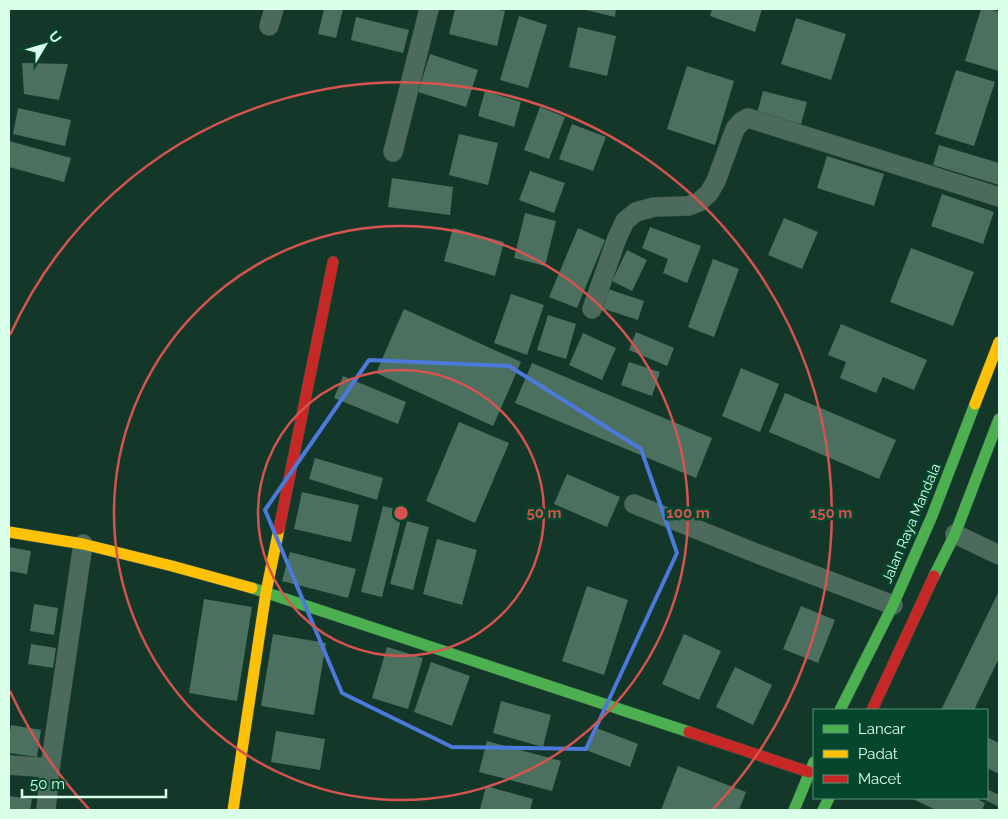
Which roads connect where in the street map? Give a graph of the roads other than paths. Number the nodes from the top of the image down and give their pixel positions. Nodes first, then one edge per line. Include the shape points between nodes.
1 (429, 9) edge
2 (393, 152) dead end
3 (999, 197) edge
4 (333, 262) dead end
5 (592, 309) dead end
6 (999, 342) edge
7 (999, 419) edge
8 (634, 504) dead end
9 (9, 532) edge
10 (955, 534) junction
11 (83, 544) junction
12 (999, 555) edge
13 (266, 592) junction
14 (893, 605) junction
15 (841, 709) edge
16 (872, 709) edge
17 (9, 765) edge
18 (812, 767) edge
19 (50, 768) junction
20 (829, 799) edge
21 (46, 810) edge
22 (234, 810) edge
23 (794, 810) edge
24 (823, 810) edge

1 - 2 street
3 - 5 street via 748,118 735,129 716,181 700,202 688,206 654,207 636,212 625,220
4 - 13 main road
6 - 14 main road, Jalan Raya Mandala via 932,516
7 - 10 main road
8 - 14 street
9 - 11 main road
10 - 12 street
10 - 16 main road
11 - 13 main road
11 - 19 street
13 - 18 main road
13 - 22 main road
14 - 15 main road, Jalan Raya Mandala
17 - 19 street
18 - 23 main road
19 - 21 street
20 - 24 main road

